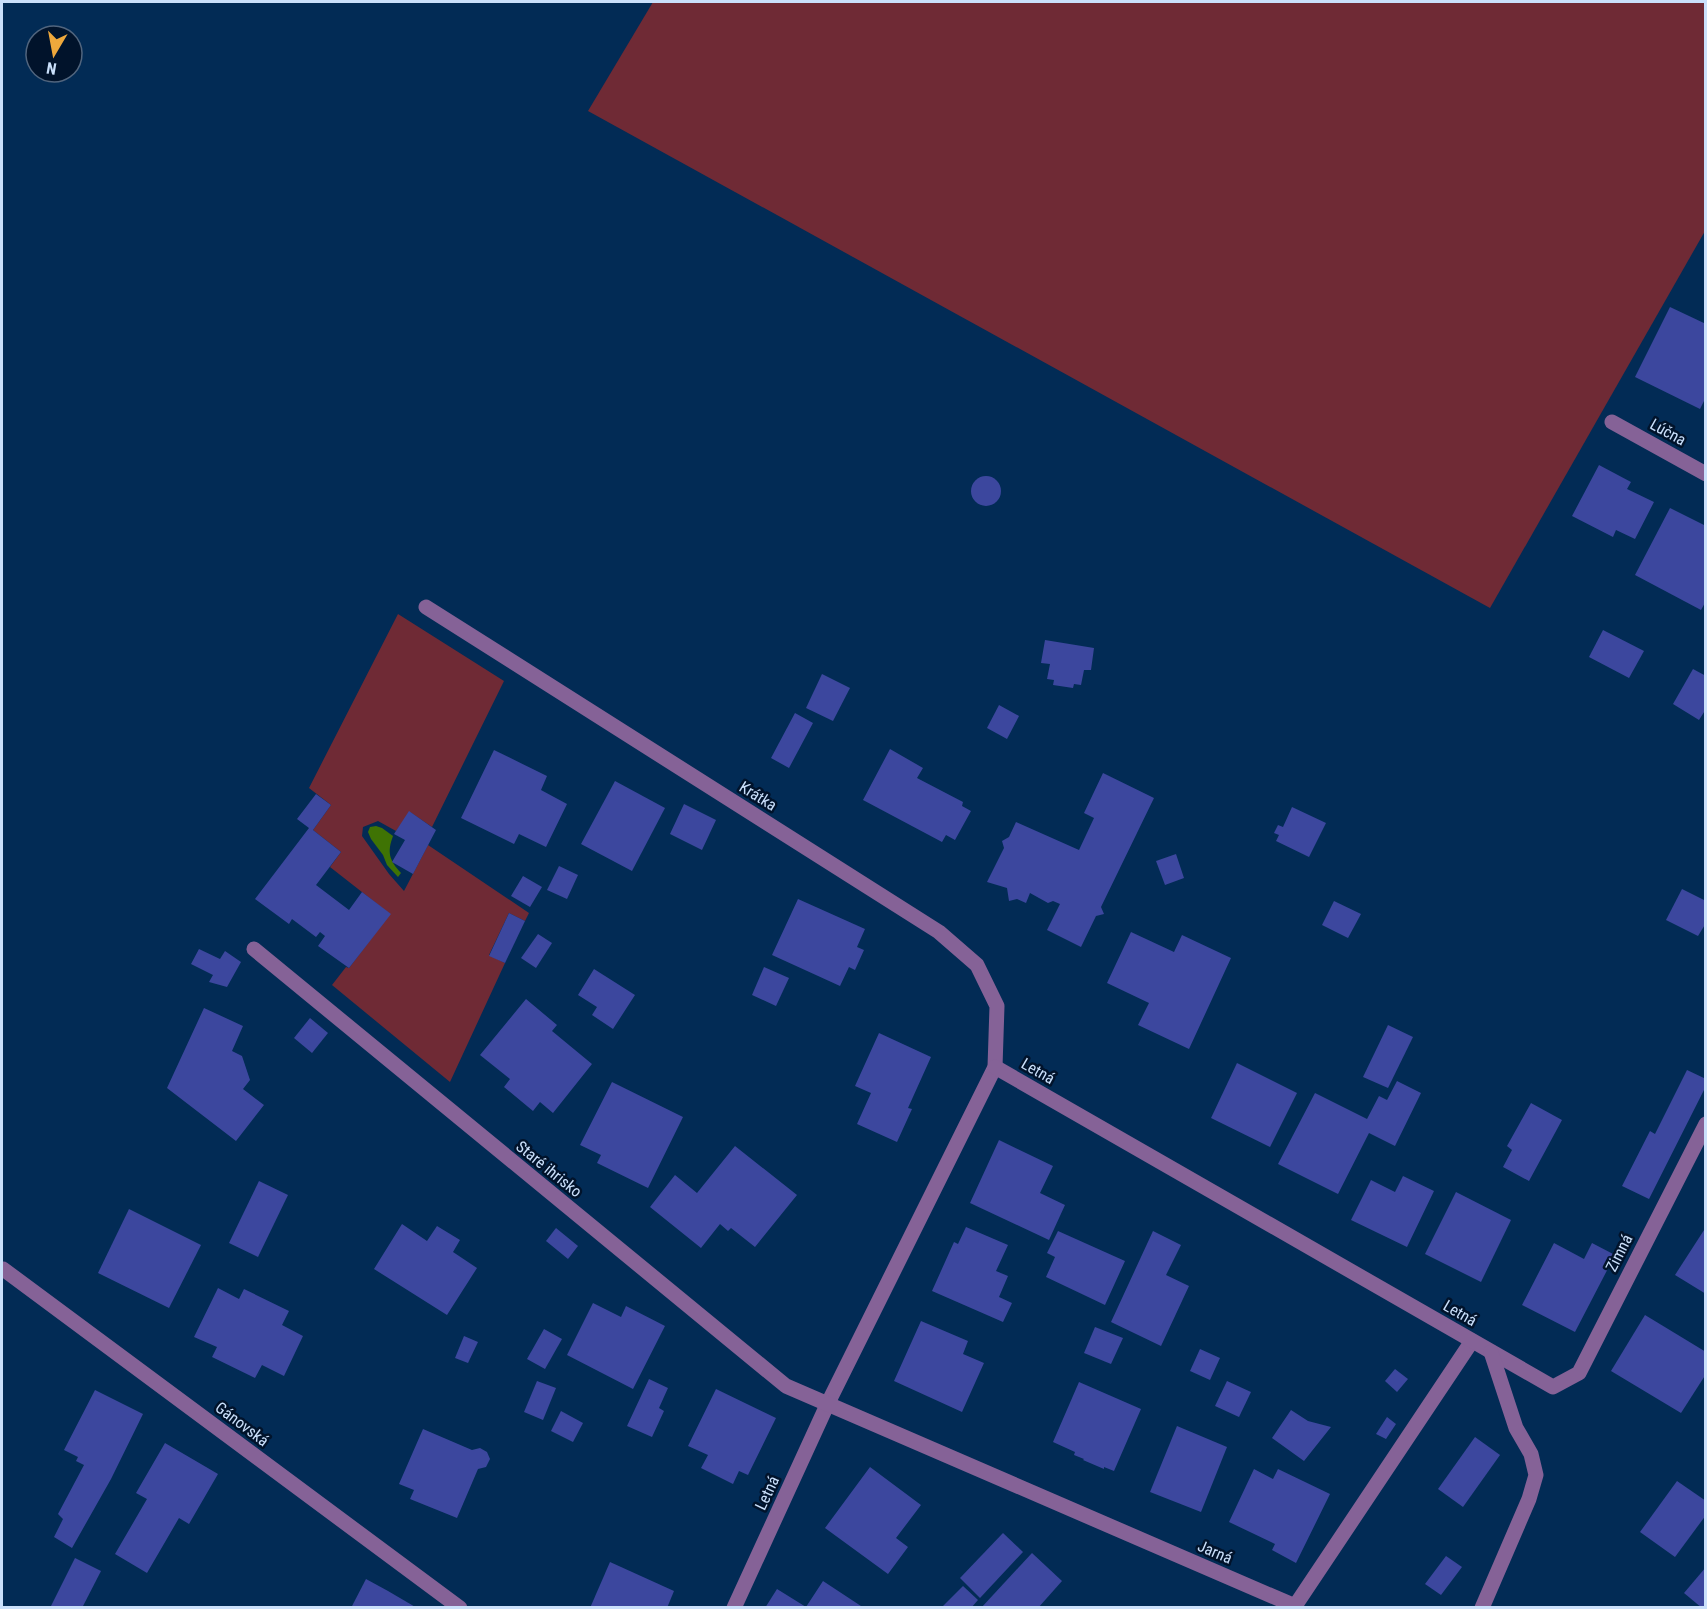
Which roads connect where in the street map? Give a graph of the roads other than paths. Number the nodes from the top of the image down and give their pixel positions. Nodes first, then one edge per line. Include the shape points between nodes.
1 (1612, 422) dead end
2 (1706, 474) edge
3 (426, 607) dead end
4 (254, 949) dead end
5 (995, 1067) junction
6 (1706, 1124) edge
7 (3, 1269) dead end
8 (1473, 1341) junction
9 (1491, 1352) junction
10 (1553, 1387) joint
11 (828, 1403) junction
12 (460, 1608) edge
13 (734, 1608) edge
14 (1482, 1608) edge

1 - 2 street, Lúčna
3 - 5 street, Krátka via 939,932 977,965 997,1006
4 - 11 street, Staré ihrisko via 786,1386
5 - 8 street, Letná
5 - 11 street, Letná
6 - 10 street, Zimná via 1579,1373
7 - 12 street, Gánovská
8 - 9 street, Letná
8 - 11 street, Jarná via 1296,1606
9 - 10 street, Letná
9 - 14 street via 1536,1475
11 - 13 street, Letná

